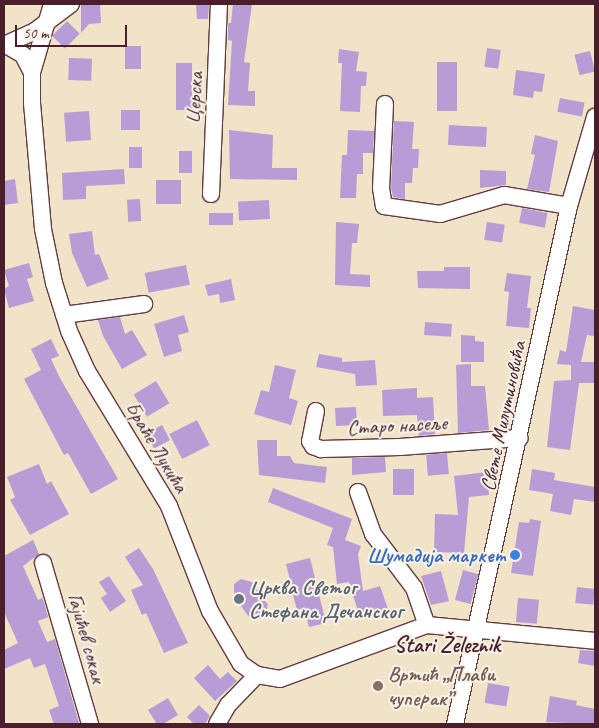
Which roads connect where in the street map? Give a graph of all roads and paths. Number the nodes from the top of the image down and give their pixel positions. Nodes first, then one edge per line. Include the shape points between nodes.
1 (52, 4) edge
2 (71, 4) edge
3 (219, 4) edge
4 (49, 21) junction
5 (5, 45) edge
6 (32, 73) junction
7 (385, 104) dead end
8 (595, 117) edge
9 (211, 194) dead end
10 (569, 206) junction
11 (144, 304) dead end
12 (64, 315) junction
13 (316, 411) dead end
14 (520, 438) junction
15 (358, 492) dead end
16 (43, 563) dead end
17 (427, 625) junction
18 (475, 630) junction
19 (595, 641) edge
20 (257, 675) junction
21 (90, 724) edge
22 (217, 724) edge
23 (455, 724) edge

1 - 4 street, Браће Лукића
2 - 4 street
3 - 9 street, Церска
4 - 5 street
4 - 6 street, Браће Лукића
5 - 6 street via 23,55
6 - 12 street, Браће Лукића via 43,229
7 - 10 street via 380,188 384,206 440,214 504,195
8 - 10 street, Свете Милутиновића
10 - 14 street, Свете Милутиновића
11 - 12 street
12 - 20 street, Браће Лукића via 86,371 169,506 210,611 230,650 241,664
13 - 14 street, Старо насеље via 310,441 318,449
14 - 18 street, Свете Милутиновића
15 - 17 street via 373,534 414,588
16 - 21 street, Гајићев сокак
17 - 18 street
17 - 20 street via 280,679
18 - 19 street
18 - 23 street, Свете Милутиновића
20 - 22 street via 228,705

